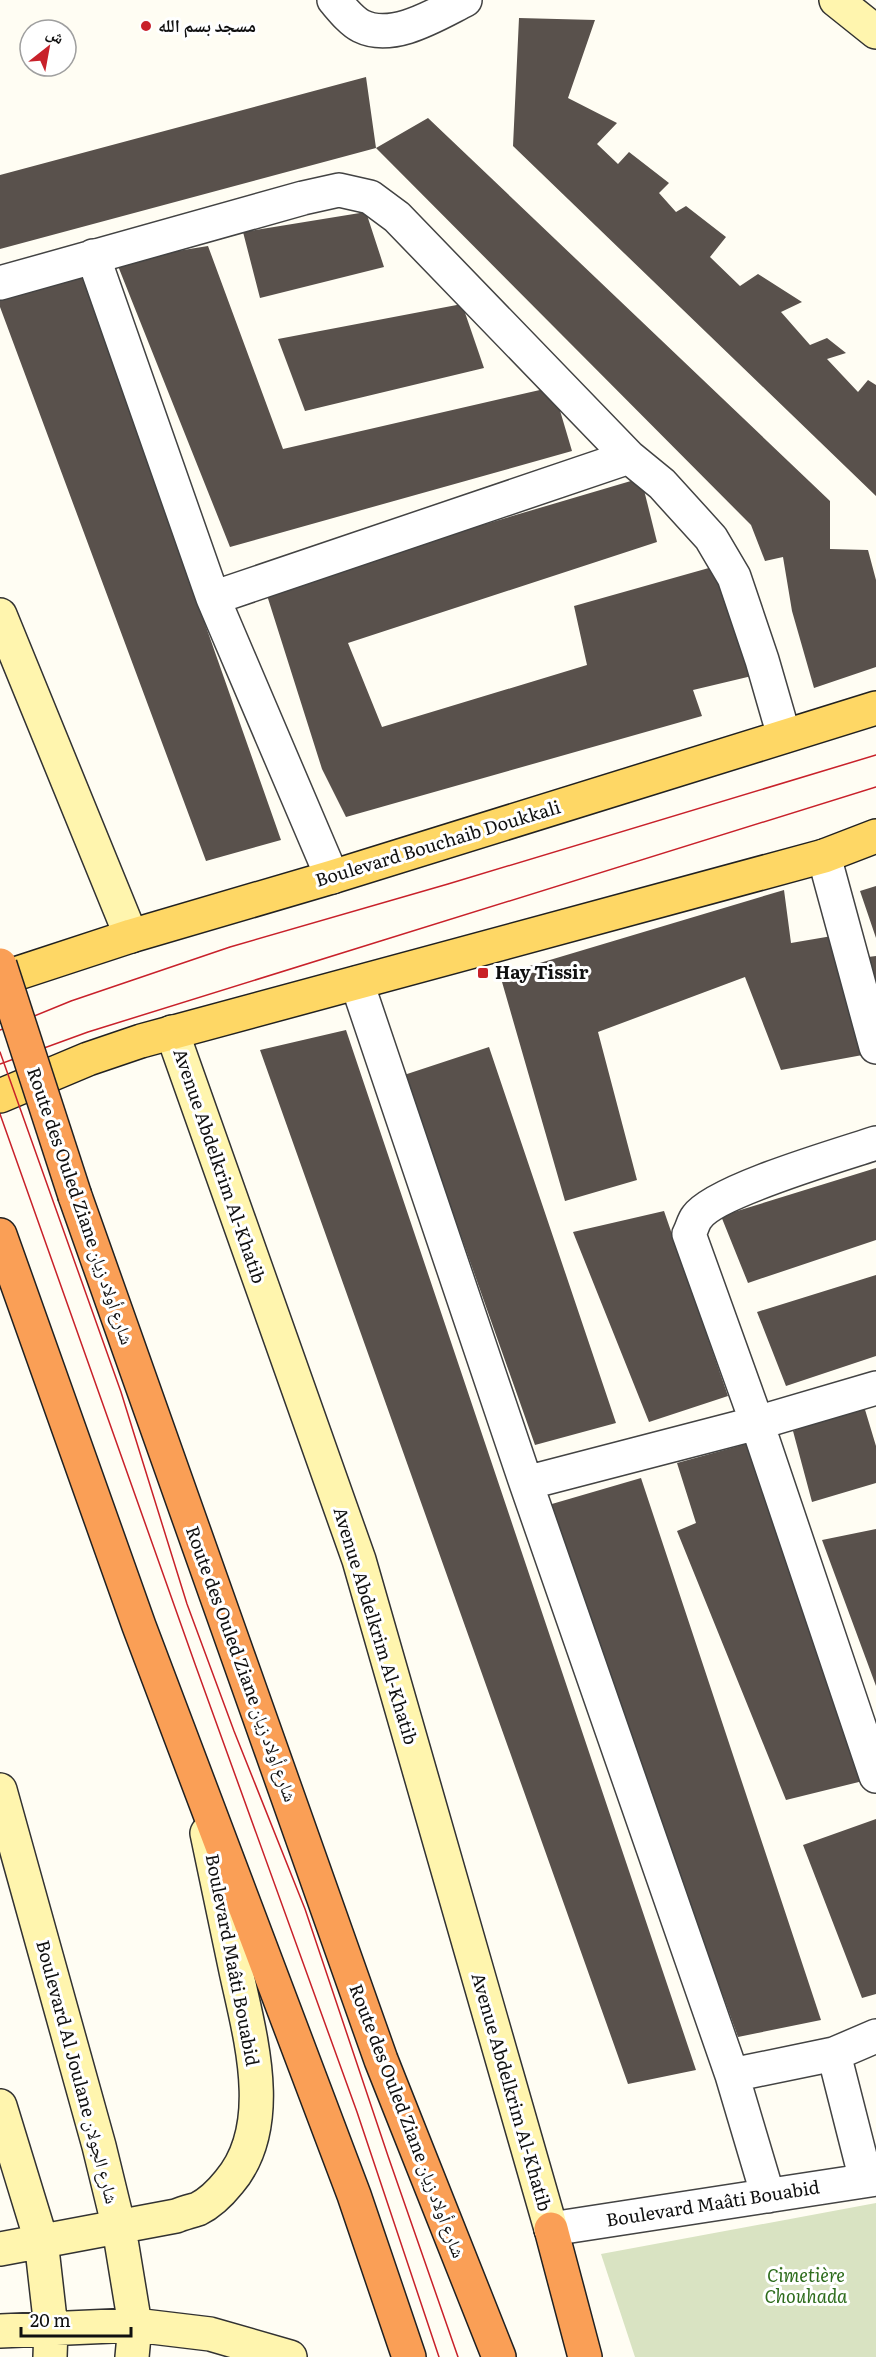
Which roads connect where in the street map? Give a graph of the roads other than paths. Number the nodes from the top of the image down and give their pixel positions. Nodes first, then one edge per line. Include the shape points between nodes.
1 (334, 0) edge
2 (465, 0) edge
3 (836, 0) edge
4 (876, 32) edge
5 (93, 256) junction
6 (0, 283) edge
7 (629, 457) junction
8 (213, 598) junction
9 (0, 615) edge
10 (876, 708) edge
11 (784, 736) junction
12 (876, 836) edge
13 (824, 856) junction
14 (332, 877) junction
15 (131, 936) junction
16 (0, 965) edge
17 (0, 978) edge
18 (357, 983) junction
19 (172, 1032) junction
20 (876, 1047) edge
21 (0, 1096) edge
22 (876, 1143) edge
23 (0, 1234) edge
24 (876, 1388) edge
25 (757, 1422) junction
26 (526, 1483) junction
27 (876, 1776) edge
28 (197, 1778) junction
29 (0, 1790) edge
30 (876, 2036) edge
31 (834, 2054) junction
32 (732, 2075) junction
33 (0, 2106) edge
34 (871, 2180) edge
35 (768, 2196) junction
36 (118, 2228) junction
37 (551, 2229) junction
38 (41, 2240) junction
39 (0, 2249) edge
40 (135, 2325) junction
41 (0, 2331) edge
42 (51, 2343) edge
43 (132, 2357) edge
44 (290, 2357) edge
45 (410, 2357) edge
46 (499, 2357) edge
47 (585, 2357) edge

1 - 2 street via 360,26 379,30 410,27
3 - 4 street
5 - 6 street
5 - 7 street via 339,190 370,197 397,217
5 - 8 street
7 - 8 street
7 - 11 street via 662,484 711,538 734,577
8 - 14 street
9 - 15 street
10 - 11 main road, Boulevard Bouchaib Doukkali
11 - 14 main road, Boulevard Bouchaib Doukkali
12 - 13 main road
13 - 18 main road
13 - 20 street
14 - 15 main road, Boulevard Bouchaib Doukkali
15 - 17 main road, Boulevard Bouchaib Doukkali
16 - 46 highway, Route des Ouled Ziane شارع أولاد زيان, bridge via 75,1196 381,2060
18 - 19 main road
18 - 26 street
19 - 21 main road via 88,1059
19 - 37 street, Avenue Abdelkrim Al-Khatib via 359,1560
22 - 25 street via 718,1200 697,1216 689,1234
23 - 28 highway via 135,1616
24 - 25 street
25 - 26 street
25 - 27 street
26 - 32 street
28 - 36 street, Boulevard Maâti Bouabid via 254,2057 257,2098 253,2125 247,2152 220,2194 192,2211
28 - 45 highway via 354,2195
29 - 36 street, Boulevard Al Joulane شارع الجولان
30 - 31 street
31 - 32 street
31 - 34 street
32 - 35 street
33 - 38 street
34 - 35 street, Boulevard Maâti Bouabid
35 - 37 street, Boulevard Maâti Bouabid
36 - 38 street, Boulevard Maâti Bouabid
36 - 40 street, Boulevard Al Joulane شارع الجولان
37 - 47 highway
38 - 39 street, Boulevard Maâti Bouabid
38 - 42 street
40 - 42 street
40 - 43 street, Boulevard Al Joulane شارع الجولان
40 - 44 street via 210,2334
41 - 42 street

